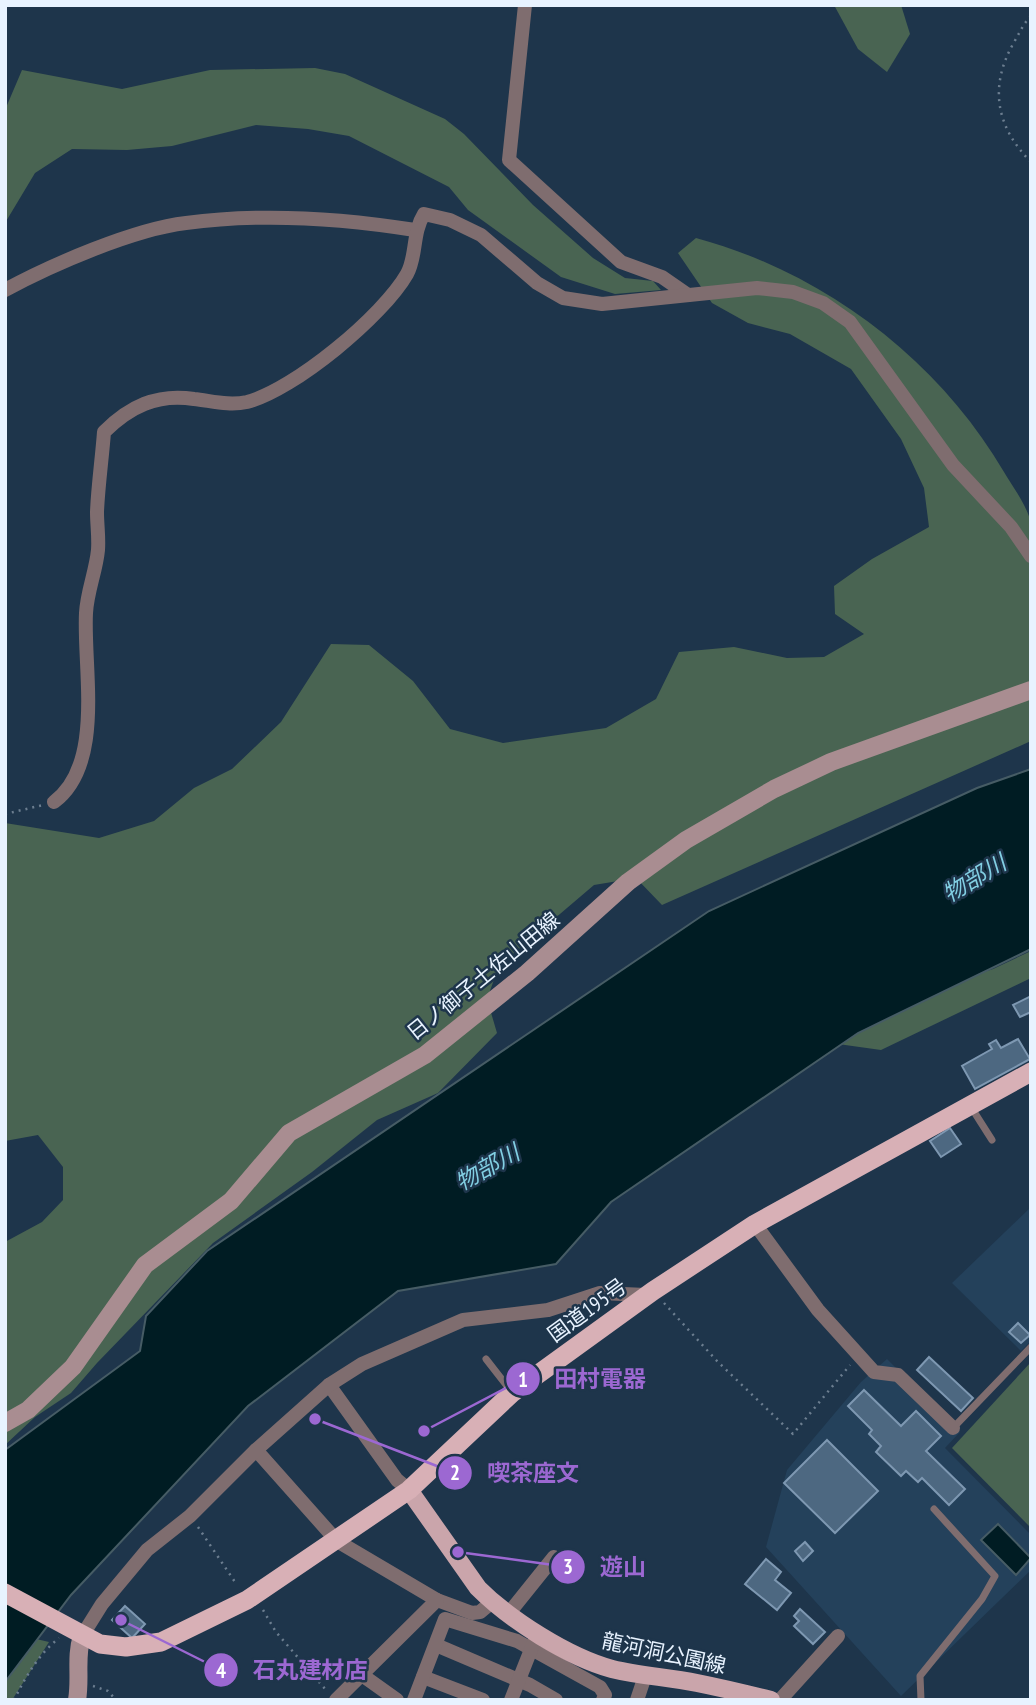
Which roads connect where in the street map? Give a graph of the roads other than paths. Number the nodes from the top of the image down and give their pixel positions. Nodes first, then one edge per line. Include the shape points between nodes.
1 (525, 5) edge
2 (415, 230) junction
3 (5, 290) edge
4 (688, 295) junction
5 (1031, 556) edge
6 (1031, 690) edge
7 (54, 802) road end
8 (1031, 1072) edge
9 (971, 1107) junction
10 (992, 1140) dead end
11 (755, 1224) junction
12 (649, 1293) junction
13 (1031, 1347) edge
14 (486, 1359) dead end
15 (329, 1385) junction
16 (512, 1393) junction
17 (5, 1423) edge
18 (953, 1428) joint
19 (256, 1450) junction
20 (409, 1490) junction
21 (934, 1509) dead end
22 (337, 1541) junction
23 (554, 1556) dead end
24 (5, 1593) edge
25 (437, 1601) junction
26 (492, 1602) junction
27 (509, 1613) junction
28 (75, 1631) junction
29 (838, 1636) dead end
30 (534, 1640) junction
31 (436, 1645) junction
32 (362, 1675) junction
33 (645, 1676) junction
34 (423, 1677) junction
35 (519, 1680) junction
36 (331, 1695) edge
37 (77, 1700) edge
38 (397, 1700) edge
39 (414, 1700) edge
40 (483, 1700) edge
41 (512, 1700) edge
42 (556, 1700) edge
43 (603, 1700) edge
44 (637, 1700) edge
45 (771, 1700) edge
46 (780, 1700) edge
47 (921, 1700) edge

1 - 4 street via 509,160 621,262 662,277
2 - 3 street via 349,221 270,218 183,223 61,262
2 - 4 street via 424,214 450,220 481,235 537,283 563,298 602,304
2 - 7 street via 409,271 397,289 326,359 291,383 247,402 221,404 173,397 149,401 124,412 104,432 98,549 86,612 89,687 84,747 76,775 66,793
4 - 5 street via 757,288 793,292 823,303 850,322 953,465 1011,527
6 - 17 main road, 日ノ御子土佐山田線 via 831,761 774,789 667,854 425,1055 289,1133 231,1200 145,1265 73,1367 28,1410
8 - 9 highway, 国道195号
9 - 10 lane
9 - 11 highway, 国道195号
11 - 12 highway, 国道195号
11 - 18 street via 818,1310 874,1372 898,1375
12 - 15 street via 600,1293 548,1310 463,1320 362,1364
12 - 16 highway, 国道195号
13 - 18 lane
14 - 16 lane
15 - 19 street
15 - 20 street
16 - 20 highway, 国道195号
19 - 22 street
19 - 28 street via 190,1516 147,1549
20 - 22 highway, 国道195号
20 - 26 main road, 龍河洞公園線
21 - 47 lane via 995,1576 920,1676
22 - 25 street
22 - 28 highway, 国道195号 via 251,1597 161,1642 126,1647 100,1644
23 - 27 street
24 - 28 highway, 国道195号
25 - 26 street via 472,1613
25 - 32 street
26 - 27 main road, 龍河洞公園線
27 - 30 main road, 龍河洞公園線
28 - 37 main road via 80,1681
29 - 46 street
30 - 31 street via 445,1619
30 - 33 main road, 龍河洞公園線
30 - 35 street
30 - 43 street via 600,1687
31 - 34 street
31 - 35 street
32 - 36 street
32 - 38 street
33 - 44 street
33 - 45 main road, 龍河洞公園線 via 696,1682
34 - 39 street
34 - 40 street
35 - 41 street
35 - 42 street

